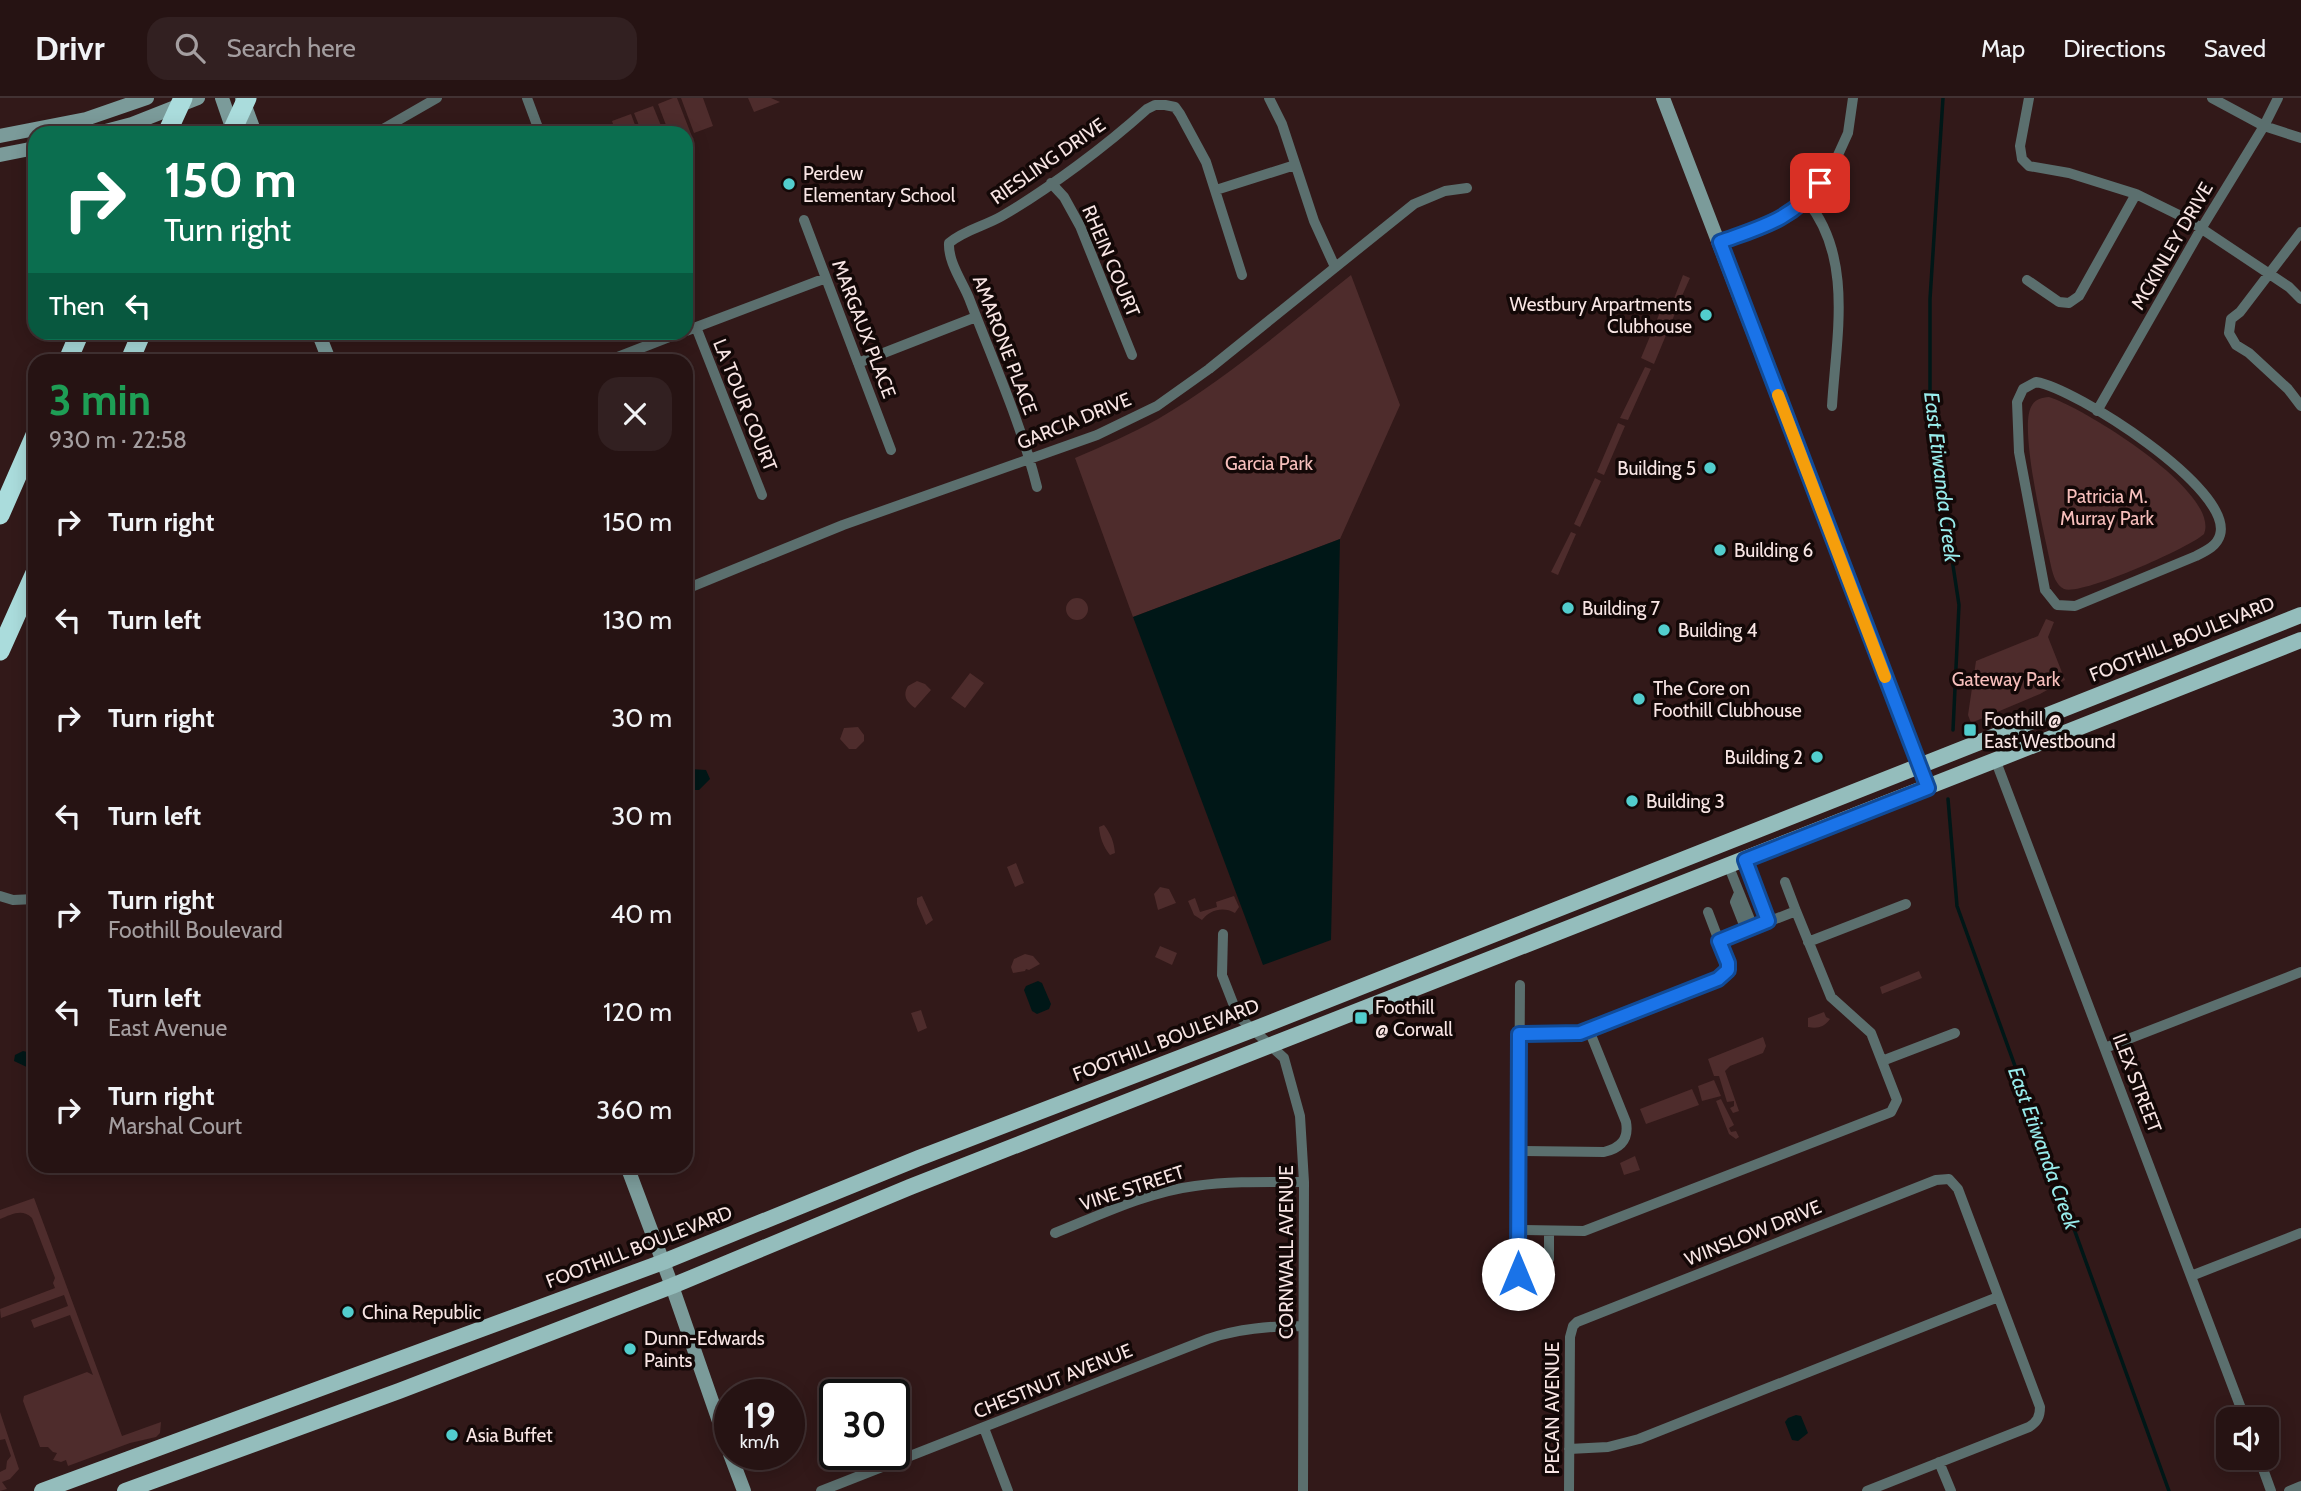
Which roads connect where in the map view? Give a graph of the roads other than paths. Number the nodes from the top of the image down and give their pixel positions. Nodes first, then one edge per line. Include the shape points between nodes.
1 (147, 98) edge
2 (183, 98) edge
3 (198, 98) edge
4 (222, 98) edge
5 (244, 98) edge
6 (437, 98) edge
7 (527, 98) edge
8 (1269, 98) edge
9 (1663, 98) edge
10 (1853, 98) edge
11 (2029, 98) edge
12 (2212, 98) edge
13 (2278, 98) edge
14 (51, 126) edge
15 (124, 126) edge
16 (170, 126) edge
17 (231, 126) edge
18 (235, 126) edge
19 (253, 126) edge
20 (388, 126) edge
21 (537, 126) edge
22 (2264, 126) junction
23 (28, 130) edge
24 (0, 136) edge
25 (2301, 138) edge
26 (28, 149) edge
27 (0, 155) edge
28 (1295, 165) junction
29 (1051, 183) junction
30 (1466, 188) dead end
31 (1216, 190) junction
32 (2136, 194) junction
33 (1807, 201) junction
34 (804, 220) dead end
35 (2201, 229) junction
36 (2301, 232) edge
37 (1720, 242) junction
38 (950, 243) joint
39 (1335, 267) junction
40 (1242, 275) dead end
41 (2269, 275) junction
42 (825, 278) junction
43 (2027, 280) dead end
44 (2301, 299) edge
45 (976, 317) junction
46 (693, 328) edge
47 (662, 340) edge
48 (692, 340) edge
49 (626, 354) edge
50 (1132, 355) dead end
51 (858, 363) junction
52 (1832, 406) dead end
53 (2301, 406) edge
54 (2097, 411) junction
55 (891, 450) dead end
56 (28, 451) edge
57 (1030, 459) junction
58 (1037, 487) dead end
59 (762, 495) dead end
60 (0, 515) edge
61 (693, 586) edge
62 (28, 589) edge
63 (2301, 615) edge
64 (2301, 640) edge
65 (0, 651) edge
66 (1995, 760) junction
67 (1919, 766) junction
68 (1928, 788) junction
69 (1745, 860) junction
70 (1729, 867) junction
71 (1784, 882) dead end
72 (0, 896) edge
73 (28, 899) edge
74 (1906, 904) dead end
75 (1796, 911) junction
76 (1708, 912) dead end
77 (1768, 921) junction
78 (1749, 929) junction
79 (1223, 934) dead end
80 (1719, 941) junction
81 (1808, 942) junction
82 (2301, 972) edge
83 (1520, 985) dead end
84 (1252, 1030) junction
85 (1589, 1030) junction
86 (1955, 1033) dead end
87 (1519, 1034) junction
88 (1271, 1046) junction
89 (2105, 1048) junction
90 (1882, 1061) junction
91 (1519, 1151) junction
92 (630, 1173) edge
93 (1304, 1182) junction
94 (1519, 1230) junction
95 (1549, 1231) junction
96 (1055, 1233) dead end
97 (2301, 1233) edge
98 (1549, 1259) dead end
99 (663, 1262) junction
100 (1518, 1274) dead end
101 (2191, 1276) junction
102 (672, 1286) junction
103 (1998, 1297) junction
104 (1303, 1326) junction
105 (1573, 1326) joint
106 (2240, 1407) edge
107 (714, 1408) edge
108 (984, 1428) junction
109 (1569, 1449) junction
110 (1940, 1462) junction
111 (736, 1470) edge
112 (2263, 1470) edge
113 (849, 1486) edge
114 (2301, 1486) edge
115 (42, 1491) edge
116 (125, 1491) edge
117 (744, 1491) edge
118 (821, 1491) edge
119 (1008, 1491) edge
120 (1303, 1491) edge
121 (1569, 1491) edge
122 (1867, 1491) edge
123 (1951, 1491) edge
124 (2271, 1491) edge
125 (2289, 1491) edge

1 - 14 main road
2 - 16 highway, bridge
3 - 15 main road
4 - 17 main road
5 - 18 highway, bridge
5 - 19 main road
6 - 20 street
7 - 21 street
8 - 28 street
9 - 37 main road
10 - 33 street via 1848,133 1833,166
11 - 32 street via 2020,146 2022,159 2029,166
12 - 22 street
13 - 22 street, MCKINLEY DRIVE
22 - 25 street
22 - 35 street, MCKINLEY DRIVE
23 - 24 main road
26 - 27 main road
28 - 31 street
28 - 39 street
29 - 31 street, RIESLING DRIVE via 1147,109 1165,104 1180,114
29 - 38 street, RIESLING DRIVE
29 - 50 street, RHEIN COURT via 1080,226
30 - 39 street, GARCIA DRIVE via 1414,204
31 - 40 street
32 - 35 street
32 - 43 street via 2078,296 2069,303 2059,302
33 - 37 street via 1782,219
33 - 52 street via 1831,242 1838,270
34 - 42 street, MARGAUX PLACE
35 - 41 street
35 - 54 street, MCKINLEY DRIVE
36 - 41 street
37 - 67 main road
38 - 45 street, AMARONE PLACE via 948,253
39 - 57 street, GARCIA DRIVE via 1157,406 1097,435
41 - 44 street
41 - 53 street via 2231,319 2229,333
42 - 46 street
42 - 51 street, MARGAUX PLACE
45 - 51 street
45 - 57 street, AMARONE PLACE
47 - 49 street
48 - 59 street, LA TOUR COURT
51 - 55 street, MARGAUX PLACE
54 - 54 street via 2036,382 2023,389 2017,402 2019,452 2045,590 2056,605 2075,606 2196,556 2215,545 2220,536 2217,512 2196,484 2138,435
56 - 60 highway
57 - 58 street, AMARONE PLACE
57 - 61 street, GARCIA DRIVE via 843,525
62 - 65 highway
63 - 67 main road, FOOTHILL BOULEVARD
64 - 66 main road
66 - 68 main road
66 - 89 street, ILEX STREET
67 - 68 main road
67 - 84 main road, FOOTHILL BOULEVARD
68 - 69 main road
69 - 70 main road
69 - 77 street
70 - 78 street
70 - 88 main road
71 - 75 street
72 - 73 street
74 - 81 street
75 - 77 street
75 - 81 street
76 - 80 street
77 - 78 street
78 - 80 street
79 - 84 street, CORNWALL AVENUE via 1222,975 1238,1016
80 - 85 street via 1728,963 1725,974
81 - 90 street via 1831,997 1871,1033
82 - 89 street
83 - 87 street
84 - 88 street, CORNWALL AVENUE
84 - 99 main road, FOOTHILL BOULEVARD
85 - 87 street
85 - 91 street via 1626,1122 1627,1136 1614,1150 1604,1152
86 - 90 street
87 - 91 street
88 - 93 street, CORNWALL AVENUE via 1284,1058 1298,1104
88 - 102 main road
89 - 101 street, ILEX STREET
90 - 95 street via 1897,1100 1891,1112 1584,1231
91 - 94 street
92 - 99 main road
93 - 96 street, VINE STREET via 1193,1186 1134,1202
93 - 104 street, CORNWALL AVENUE
94 - 95 street
94 - 100 street
95 - 98 street
97 - 101 street
99 - 102 main road
99 - 115 main road, FOOTHILL BOULEVARD
101 - 106 street, ILEX STREET
102 - 107 main road
102 - 116 main road
103 - 105 street, WINSLOW DRIVE via 1958,1189 1949,1180 1936,1180
103 - 109 street via 1639,1439 1608,1447
103 - 110 street via 2040,1407 2038,1420
104 - 108 street, CHESTNUT AVENUE via 1219,1335
104 - 120 street, CORNWALL AVENUE
105 - 109 street, PECAN AVENUE
108 - 113 street, CHESTNUT AVENUE
108 - 119 street
109 - 121 street, PECAN AVENUE
110 - 122 street
110 - 123 street
111 - 117 main road
112 - 124 street
113 - 118 street, CHESTNUT AVENUE
114 - 125 street

